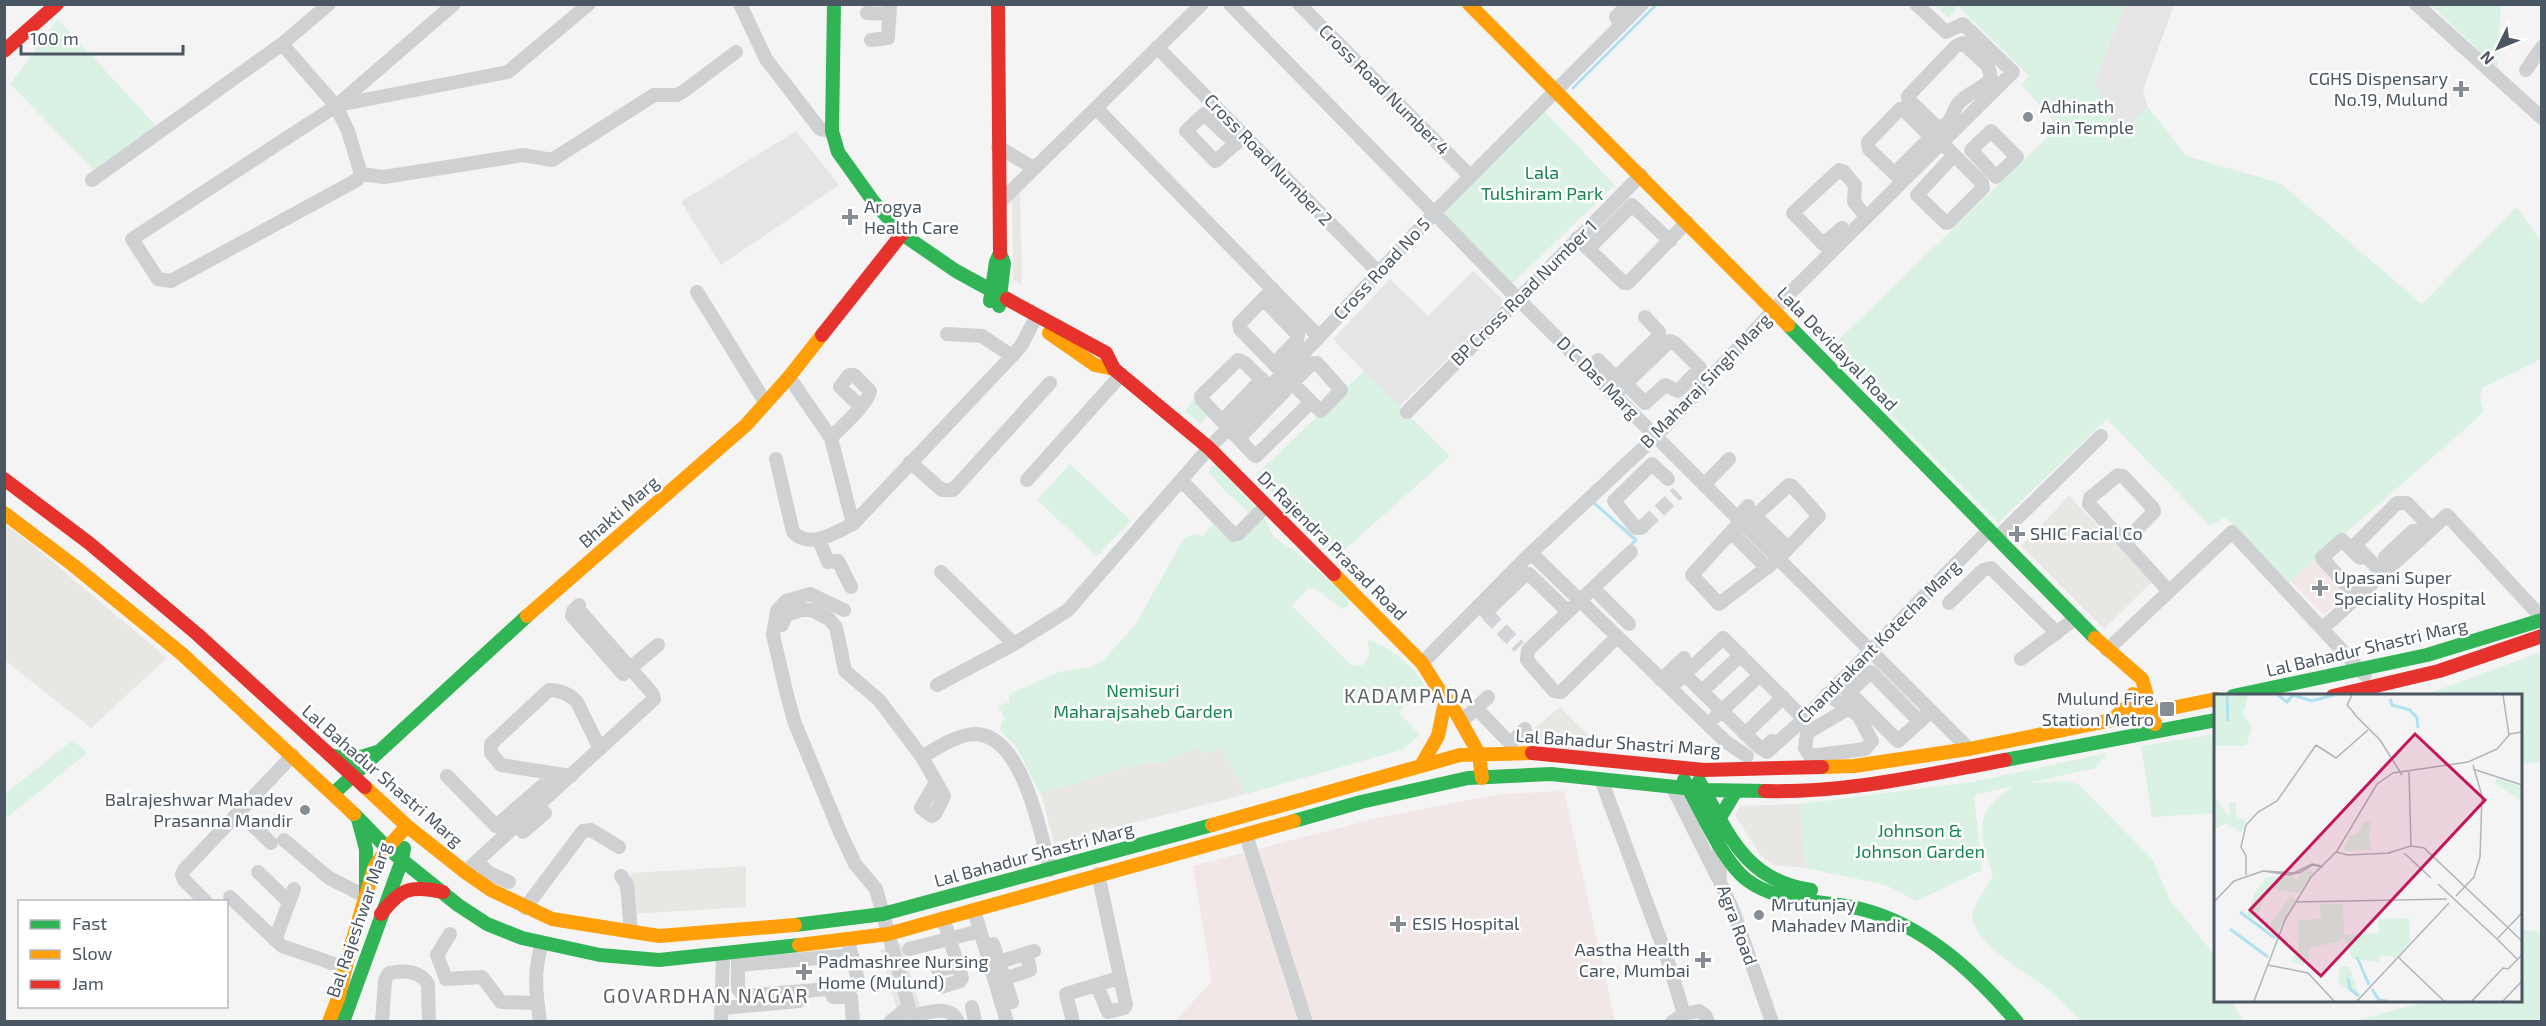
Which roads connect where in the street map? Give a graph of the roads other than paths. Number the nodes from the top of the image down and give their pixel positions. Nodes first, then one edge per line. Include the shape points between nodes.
1 (57, 4) edge
2 (328, 4) edge
3 (453, 4) edge
4 (589, 4) edge
5 (740, 4) edge
6 (822, 4) edge
7 (834, 4) edge
8 (998, 4) edge
9 (1202, 4) edge
10 (1230, 4) edge
11 (1299, 4) edge
12 (1469, 4) edge
13 (1916, 4) edge
14 (2416, 4) edge
15 (1636, 5) edge
16 (890, 9) edge
17 (867, 13) dead end
18 (1616, 17) dead end
19 (871, 40) dead end
20 (282, 44) junction
21 (1157, 47) junction
22 (2541, 47) edge
23 (4, 51) edge
24 (736, 52) dead end
25 (2526, 70) dead end
26 (1556, 90) junction
27 (1964, 99) junction
28 (336, 106) junction
29 (1096, 108) junction
30 (1975, 110) junction
31 (2541, 118) edge
32 (1959, 125) junction
33 (826, 130) junction
34 (1941, 142) junction
35 (1977, 143) dead end
36 (998, 147) junction
37 (1954, 155) junction
38 (1034, 168) junction
39 (361, 174) junction
40 (1641, 175) junction
41 (1470, 176) junction
42 (1898, 177) junction
43 (92, 180) dead end
44 (1001, 201) junction
45 (1434, 213) junction
46 (1863, 214) junction
47 (1688, 222) junction
48 (1839, 237) junction
49 (899, 238) junction
50 (1577, 238) junction
51 (1670, 241) junction
52 (1588, 249) junction
53 (1379, 273) junction
54 (697, 292) dead end
55 (995, 295) junction
56 (1268, 295) junction
57 (1518, 299) junction
58 (1774, 310) junction
59 (1645, 317) dead end
60 (1033, 323) junction
61 (947, 334) dead end
62 (1319, 337) junction
63 (1012, 356) junction
64 (1598, 360) dead end
65 (1118, 372) junction
66 (1283, 373) junction
67 (789, 377) junction
68 (1050, 383) dead end
69 (1266, 383) junction
70 (1616, 386) junction
71 (765, 402) junction
72 (1311, 402) junction
73 (861, 406) dead end
74 (1407, 412) dead end
75 (1230, 429) junction
76 (1656, 436) junction
77 (2101, 436) dead end
78 (831, 438) junction
79 (1209, 448) junction
80 (776, 459) dead end
81 (1729, 459) dead end
82 (910, 462) junction
83 (1621, 468) junction
84 (4, 479) edge
85 (1668, 479) dead end
86 (1027, 480) dead end
87 (1180, 480) junction
88 (1634, 481) junction
89 (1704, 485) junction
90 (1266, 506) junction
91 (4, 513) edge
92 (1745, 517) junction
93 (853, 524) junction
94 (1644, 525) dead end
95 (1731, 532) junction
96 (2426, 532) junction
97 (1993, 534) junction
98 (819, 540) junction
99 (2124, 542) junction
100 (1788, 548) junction
101 (1631, 552) dead end
102 (1531, 553) junction
103 (1778, 559) junction
104 (1767, 568) junction
105 (2383, 571) junction
106 (941, 572) dead end
107 (851, 587) dead end
108 (1593, 588) junction
109 (556, 590) junction
110 (2168, 590) junction
111 (2356, 596) junction
112 (1577, 598) junction
113 (1949, 603) dead end
114 (1563, 607) junction
115 (843, 610) dead end
116 (1484, 610) junction
117 (2076, 618) junction
118 (2541, 619) edge
119 (1629, 624) dead end
120 (782, 625) dead end
121 (2323, 628) junction
122 (2057, 633) junction
123 (2541, 636) edge
124 (1617, 637) junction
125 (1014, 644) junction
126 (658, 645) dead end
127 (1519, 647) dead end
128 (1870, 650) junction
129 (2107, 650) junction
130 (1741, 655) junction
131 (1684, 658) dead end
132 (2021, 659) dead end
133 (1422, 663) junction
134 (631, 669) junction
135 (2128, 669) junction
136 (2363, 672) junction
137 (1684, 674) junction
138 (1762, 677) junction
139 (1666, 681) junction
140 (937, 685) dead end
141 (1844, 687) junction
142 (2373, 688) junction
143 (1702, 691) junction
144 (1441, 693) junction
145 (1827, 694) junction
146 (2133, 694) junction
147 (2244, 694) edge
148 (2343, 694) edge
149 (1488, 697) dead end
150 (1782, 697) junction
151 (2214, 699) edge
152 (1444, 707) junction
153 (1476, 708) junction
154 (1847, 709) junction
155 (1931, 711) junction
156 (2146, 712) junction
157 (1724, 713) junction
158 (1801, 717) junction
159 (2113, 719) junction
160 (2214, 720) edge
161 (1461, 722) junction
162 (1920, 722) junction
163 (1709, 726) junction
164 (1525, 729) dead end
165 (2151, 733) junction
166 (1745, 734) junction
167 (600, 749) junction
168 (1969, 749) junction
169 (377, 752) junction
170 (1767, 752) dead end
171 (1479, 754) junction
172 (329, 755) junction
173 (1465, 755) junction
174 (293, 756) junction
175 (1747, 756) dead end
176 (922, 757) junction
177 (1422, 764) junction
178 (1677, 767) junction
179 (1692, 769) junction
180 (556, 774) junction
181 (352, 775) junction
182 (447, 776) dead end
183 (571, 776) junction
184 (1475, 778) junction
185 (1601, 779) junction
186 (936, 782) dead end
187 (1673, 788) junction
188 (1689, 789) junction
189 (368, 790) junction
190 (1704, 790) junction
191 (1736, 791) junction
192 (334, 793) junction
193 (239, 812) junction
194 (545, 813) dead end
195 (356, 814) junction
196 (1724, 821) junction
197 (407, 826) junction
198 (492, 830) dead end
199 (1246, 834) junction
200 (1719, 841) junction
201 (619, 847) dead end
202 (387, 848) junction
203 (402, 860) junction
204 (484, 861) junction
205 (1050, 870) junction
206 (258, 872) dead end
207 (1098, 874) junction
208 (469, 875) junction
209 (621, 876) dead end
210 (509, 882) dead end
211 (1720, 882) junction
212 (294, 889) dead end
213 (443, 892) junction
214 (365, 896) junction
215 (230, 897) dead end
216 (204, 900) edge
217 (1843, 900) junction
218 (289, 902) junction
219 (525, 908) junction
220 (978, 909) junction
221 (381, 914) junction
222 (880, 914) junction
223 (944, 918) junction
224 (980, 931) junction
225 (630, 932) junction
226 (450, 934) dead end
227 (879, 935) junction
228 (950, 939) junction
229 (275, 940) junction
230 (848, 940) junction
231 (542, 944) junction
232 (909, 949) dead end
233 (723, 955) junction
234 (852, 955) junction
235 (738, 959) junction
236 (999, 962) junction
237 (958, 966) junction
238 (346, 968) junction
239 (938, 970) dead end
240 (1119, 978) junction
241 (1004, 979) junction
242 (1097, 985) junction
243 (941, 987) dead end
244 (1012, 1002) dead end
245 (538, 1004) junction
246 (972, 1007) dead end
247 (726, 1015) edge
248 (912, 1015) edge
249 (1678, 1018) edge
250 (329, 1022) edge
251 (344, 1022) edge
252 (382, 1022) edge
253 (429, 1022) edge
254 (540, 1022) edge
255 (853, 1022) edge
256 (890, 1022) edge
257 (958, 1022) edge
258 (975, 1022) edge
259 (1007, 1022) edge
260 (1073, 1022) edge
261 (1306, 1022) edge
262 (1707, 1022) edge
263 (1772, 1022) edge
264 (2017, 1022) edge
265 (2030, 1022) edge

1 - 23 main road
2 - 20 street
3 - 28 street
4 - 28 street via 508,72
5 - 33 street, Dr Rajendra Prasad Road via 766,59
6 - 33 main road
7 - 33 main road
8 - 36 main road
9 - 21 street
10 - 45 street, D C Das Marg
11 - 41 street, Cross Road Number 4
12 - 26 main road, Lala Devidayal Road
13 - 30 street, B Maharaj Singh Marg via 1946,32 1964,24 2013,72
14 - 31 street
15 - 18 street
15 - 26 street, Cross Road No 5
16 - 17 street
16 - 19 street via 888,38
20 - 28 street
20 - 43 street
21 - 29 street
21 - 53 street, Cross Road Number 2 via 1240,140
22 - 25 street
24 - 39 street via 684,91 677,95 654,95 552,160 523,155 384,177
26 - 40 main road, Lala Devidayal Road
26 - 41 street, Cross Road No 5
27 - 27 street via 1991,78 1988,66 1963,43 1907,98 1938,128 1954,116
27 - 30 street
28 - 39 street
28 - 39 street via 132,239 158,279 171,281 347,186
29 - 38 street
29 - 56 street
30 - 32 street, B Maharaj Singh Marg
32 - 34 street, B Maharaj Singh Marg
32 - 35 street
33 - 49 main road, Dr Rajendra Prasad Road via 847,173
34 - 37 street
34 - 42 street, B Maharaj Singh Marg
36 - 38 street
36 - 44 main road
37 - 37 street via 1917,195 1946,223 1983,188
38 - 44 street
40 - 47 main road, Lala Devidayal Road
40 - 50 street, BP Cross Road Number 1
41 - 45 street, Cross Road No 5
42 - 42 street via 1867,145 1903,109 1931,136
42 - 46 street, B Maharaj Singh Marg
44 - 55 main road
45 - 53 street, Cross Road No 5
45 - 57 street, D C Das Marg
46 - 48 street, B Maharaj Singh Marg
46 - 48 street via 1853,197 1855,184 1839,170 1793,213 1821,243
47 - 51 street
47 - 58 main road, Lala Devidayal Road
48 - 58 street, B Maharaj Singh Marg
49 - 55 main road, Dr Rajendra Prasad Road
49 - 67 main road, Bhakti Marg
50 - 52 street
50 - 57 street, BP Cross Road Number 1
51 - 52 street via 1624,283
51 - 52 street via 1632,205
53 - 62 street, Cross Road No 5
54 - 71 street
55 - 60 main road, Dr Rajendra Prasad Road
55 - 65 main road, Dr Rajendra Prasad Road via 1106,353
56 - 62 street
56 - 66 street via 1298,335
56 - 66 street via 1239,327
57 - 70 street, D C Das Marg
57 - 74 street, BP Cross Road Number 1
58 - 76 street, B Maharaj Singh Marg
58 - 97 main road, Lala Devidayal Road
59 - 70 street via 1659,336
60 - 63 street
60 - 65 main road, Dr Rajendra Prasad Road via 1095,366
61 - 63 street via 982,336
62 - 66 street, Cross Road No 5
63 - 82 street
64 - 70 street
65 - 79 main road, Dr Rajendra Prasad Road
65 - 86 street
66 - 69 street, Cross Road No 5
66 - 72 street
66 - 72 street via 1314,362 1341,388 1321,411
66 - 75 street
67 - 71 main road, Bhakti Marg
67 - 78 street
68 - 82 street via 953,490 942,490
69 - 75 street, Cross Road No 5
69 - 75 street via 1238,360 1201,396
70 - 70 street via 1670,341 1700,368 1678,391 1665,385 1645,403
70 - 76 street, D C Das Marg
71 - 109 main road, Bhakti Marg via 746,425
72 - 75 street via 1257,456
73 - 78 street
75 - 79 street, Cross Road No 5
76 - 83 street, B Maharaj Singh Marg
76 - 89 street, D C Das Marg
77 - 97 street, Chandrakant Kotecha Marg
78 - 93 street
79 - 87 street, Cross Road No 5
79 - 90 main road, Dr Rajendra Prasad Road
80 - 98 street via 793,532 799,537
81 - 89 street
82 - 93 street
83 - 88 street
83 - 102 street, B Maharaj Singh Marg
84 - 172 main road, Lal Bahadur Shastri Marg via 170,611
85 - 88 street via 1652,465
87 - 90 street via 1234,535
87 - 125 street, Cross Road No 5 via 1068,610
88 - 94 street via 1614,503 1636,528
89 - 92 street, D C Das Marg
90 - 133 main road, Dr Rajendra Prasad Road
91 - 174 main road, Lal Bahadur Shastri Marg via 182,654
92 - 95 street
92 - 100 street
92 - 100 street via 1786,486 1792,486 1819,516
92 - 103 street, D C Das Marg
93 - 98 street
95 - 104 street
95 - 104 street via 1692,574 1716,602 1721,603
96 - 105 street
96 - 105 street via 2404,501 2397,503 2356,543
96 - 118 street via 2447,515
97 - 117 main road, Lala Devidayal Road
97 - 128 street, Chandrakant Kotecha Marg
98 - 107 street via 828,562 838,561
99 - 99 street via 2154,512 2118,475 2088,500
99 - 110 street
100 - 103 street
101 - 108 street
102 - 112 street
102 - 116 street, B Maharaj Singh Marg
103 - 104 street
103 - 128 street, D C Das Marg
105 - 111 street
105 - 111 street via 2340,541 2322,560
106 - 125 street
108 - 112 street
108 - 119 street
109 - 134 street
109 - 169 main road, Bhakti Marg
110 - 121 street via 2232,532
110 - 129 street
111 - 121 street
112 - 114 street
112 - 124 street
112 - 124 street via 1526,654 1554,691 1561,692
113 - 122 street via 1983,570 1991,568
114 - 116 street via 1529,574
114 - 127 street
115 - 222 street via 810,594 786,601 777,611 773,635 794,721 855,864 876,889
116 - 133 street, B Maharaj Singh Marg
117 - 122 street
117 - 129 main road, Lala Devidayal Road
118 - 136 main road, Lal Bahadur Shastri Marg via 2494,637
120 - 176 street via 786,615 801,610 812,610 829,619 836,627 845,671 879,700
121 - 136 street
122 - 132 street
123 - 142 main road, Lal Bahadur Shastri Marg via 2511,649
124 - 139 street via 1642,654
125 - 140 street, Cross Road No 5
126 - 134 street
128 - 141 street, Chandrakant Kotecha Marg
128 - 155 street, D C Das Marg
129 - 135 main road, Lala Devidayal Road
130 - 137 street via 1721,639
130 - 138 street
130 - 143 street
131 - 139 street
133 - 144 main road, Dr Rajendra Prasad Road
134 - 167 street via 654,699
135 - 146 main road
135 - 156 main road, Lala Devidayal Road via 2142,679
136 - 142 street
136 - 147 main road, Lal Bahadur Shastri Marg
137 - 139 street
137 - 143 street
138 - 150 street
138 - 157 street
139 - 163 street
141 - 145 street, Chandrakant Kotecha Marg
141 - 162 street via 1871,672
141 - 162 street via 1898,741
142 - 148 main road, Lal Bahadur Shastri Marg
143 - 157 street
144 - 152 main road
144 - 161 main road, Dr Rajendra Prasad Road
145 - 154 street
145 - 158 street, Chandrakant Kotecha Marg
146 - 156 main road
146 - 159 main road via 2129,705
149 - 153 street
150 - 158 street
150 - 166 street
151 - 156 main road, Lal Bahadur Shastri Marg
152 - 173 main road
152 - 177 main road via 1438,736
153 - 161 street
153 - 164 street via 1508,741
154 - 154 street via 1862,720 1871,738 1868,747 1810,756 1805,748 1807,733
155 - 162 street
155 - 168 street, D C Das Marg
156 - 159 main road, Lal Bahadur Shastri Marg
156 - 165 main road, Lala Devidayal Road
157 - 163 street
157 - 166 street
158 - 166 street via 1763,749
158 - 170 street, Chandrakant Kotecha Marg
159 - 168 main road, Lal Bahadur Shastri Marg
160 - 165 main road, Lal Bahadur Shastri Marg
161 - 171 main road, Dr Rajendra Prasad Road
163 - 175 street
165 - 191 main road, Lal Bahadur Shastri Marg via 1856,788
167 - 180 street via 573,697 549,690 490,748 501,765
167 - 183 street
168 - 179 main road, Lal Bahadur Shastri Marg via 1854,766
169 - 172 main road via 352,760
169 - 181 main road, Bhakti Marg
169 - 189 main road via 366,774
171 - 173 main road, Lal Bahadur Shastri Marg
171 - 178 main road, Lal Bahadur Shastri Marg via 1533,753
171 - 184 main road, Dr Rajendra Prasad Road
172 - 181 main road, Lal Bahadur Shastri Marg
173 - 177 main road, Lal Bahadur Shastri Marg
173 - 184 main road
174 - 192 main road, Lal Bahadur Shastri Marg
174 - 193 street
176 - 186 street
176 - 205 street via 969,734 998,741 1031,795
177 - 205 main road, Lal Bahadur Shastri Marg
178 - 179 main road, Lal Bahadur Shastri Marg
178 - 188 main road
179 - 190 main road
180 - 182 street via 496,826
180 - 183 street
181 - 189 main road, Lal Bahadur Shastri Marg
181 - 192 main road, Bhakti Marg
183 - 204 street
184 - 185 main road, Lal Bahadur Shastri Marg via 1551,774
184 - 199 main road, Lal Bahadur Shastri Marg via 1361,802
185 - 187 main road, Lal Bahadur Shastri Marg
185 - 249 street via 1666,956
187 - 188 main road, Lal Bahadur Shastri Marg
187 - 211 street
188 - 190 main road, Lal Bahadur Shastri Marg
188 - 200 main road
189 - 197 main road, Lal Bahadur Shastri Marg
190 - 191 main road, Lal Bahadur Shastri Marg
190 - 196 main road
191 - 196 main road
192 - 195 main road, Lal Bahadur Shastri Marg
193 - 214 street via 329,878
193 - 216 street via 182,875
194 - 204 street
195 - 202 main road, Lal Bahadur Shastri Marg
195 - 214 main road via 366,849
196 - 200 street
196 - 217 main road via 1750,862 1770,879
197 - 202 main road, Bal Rajeshwar Marg
197 - 203 main road, Bal Rajeshwar Marg
197 - 208 main road, Lal Bahadur Shastri Marg
198 - 204 street
199 - 207 main road, Lal Bahadur Shastri Marg
199 - 261 street
200 - 211 street, Agra Road
200 - 217 main road via 1746,880 1773,894 1795,900
201 - 219 street via 591,830 583,831
202 - 203 main road, Lal Bahadur Shastri Marg
202 - 214 main road, Bal Rajeshwar Marg
203 - 213 main road, Lal Bahadur Shastri Marg
203 - 221 main road, Bal Rajeshwar Marg
204 - 208 street
204 - 210 street via 489,873
205 - 222 main road, Lal Bahadur Shastri Marg
206 - 218 street
207 - 220 main road, Lal Bahadur Shastri Marg
207 - 240 street
208 - 219 main road, Lal Bahadur Shastri Marg
209 - 225 street via 627,885
211 - 263 street, Agra Road
212 - 218 street
213 - 221 main road via 422,887 406,889
213 - 231 main road, Lal Bahadur Shastri Marg via 487,924
214 - 238 main road, Bal Rajeshwar Marg
215 - 229 street
217 - 264 main road via 1948,952
217 - 265 main road via 1871,899 1934,931 1992,978
218 - 229 street
219 - 225 main road, Lal Bahadur Shastri Marg via 552,919
220 - 223 main road, Lal Bahadur Shastri Marg
220 - 224 street
220 - 236 street
221 - 251 main road, Bal Rajeshwar Marg
222 - 225 main road, Lal Bahadur Shastri Marg via 812,924 659,936
222 - 227 street
223 - 227 main road, Lal Bahadur Shastri Marg
223 - 228 street
224 - 228 street
224 - 259 street
226 - 245 street via 437,955 446,979 482,977 501,1002
227 - 230 main road, Lal Bahadur Shastri Marg
227 - 248 street
228 - 232 street
228 - 237 street
229 - 238 street via 282,946
230 - 234 street
230 - 235 main road, Lal Bahadur Shastri Marg
231 - 233 main road, Lal Bahadur Shastri Marg via 600,955 659,960
231 - 245 street via 535,965
233 - 235 main road, Lal Bahadur Shastri Marg
233 - 247 street
234 - 235 street
234 - 235 street via 858,980 852,987 744,996 738,989
236 - 241 street
236 - 241 street via 1031,952 1030,970
237 - 239 street
237 - 243 street via 961,980
238 - 250 main road, Bal Rajeshwar Marg
240 - 242 street
240 - 242 street via 1126,1005 1123,1009 1108,1012
241 - 244 street
242 - 260 street via 1066,994
245 - 254 street
246 - 258 street
247 - 255 street via 849,996
248 - 256 street
248 - 257 street via 949,1011
249 - 262 street via 1699,1011
252 - 253 street via 385,980 395,972 412,972 426,980

